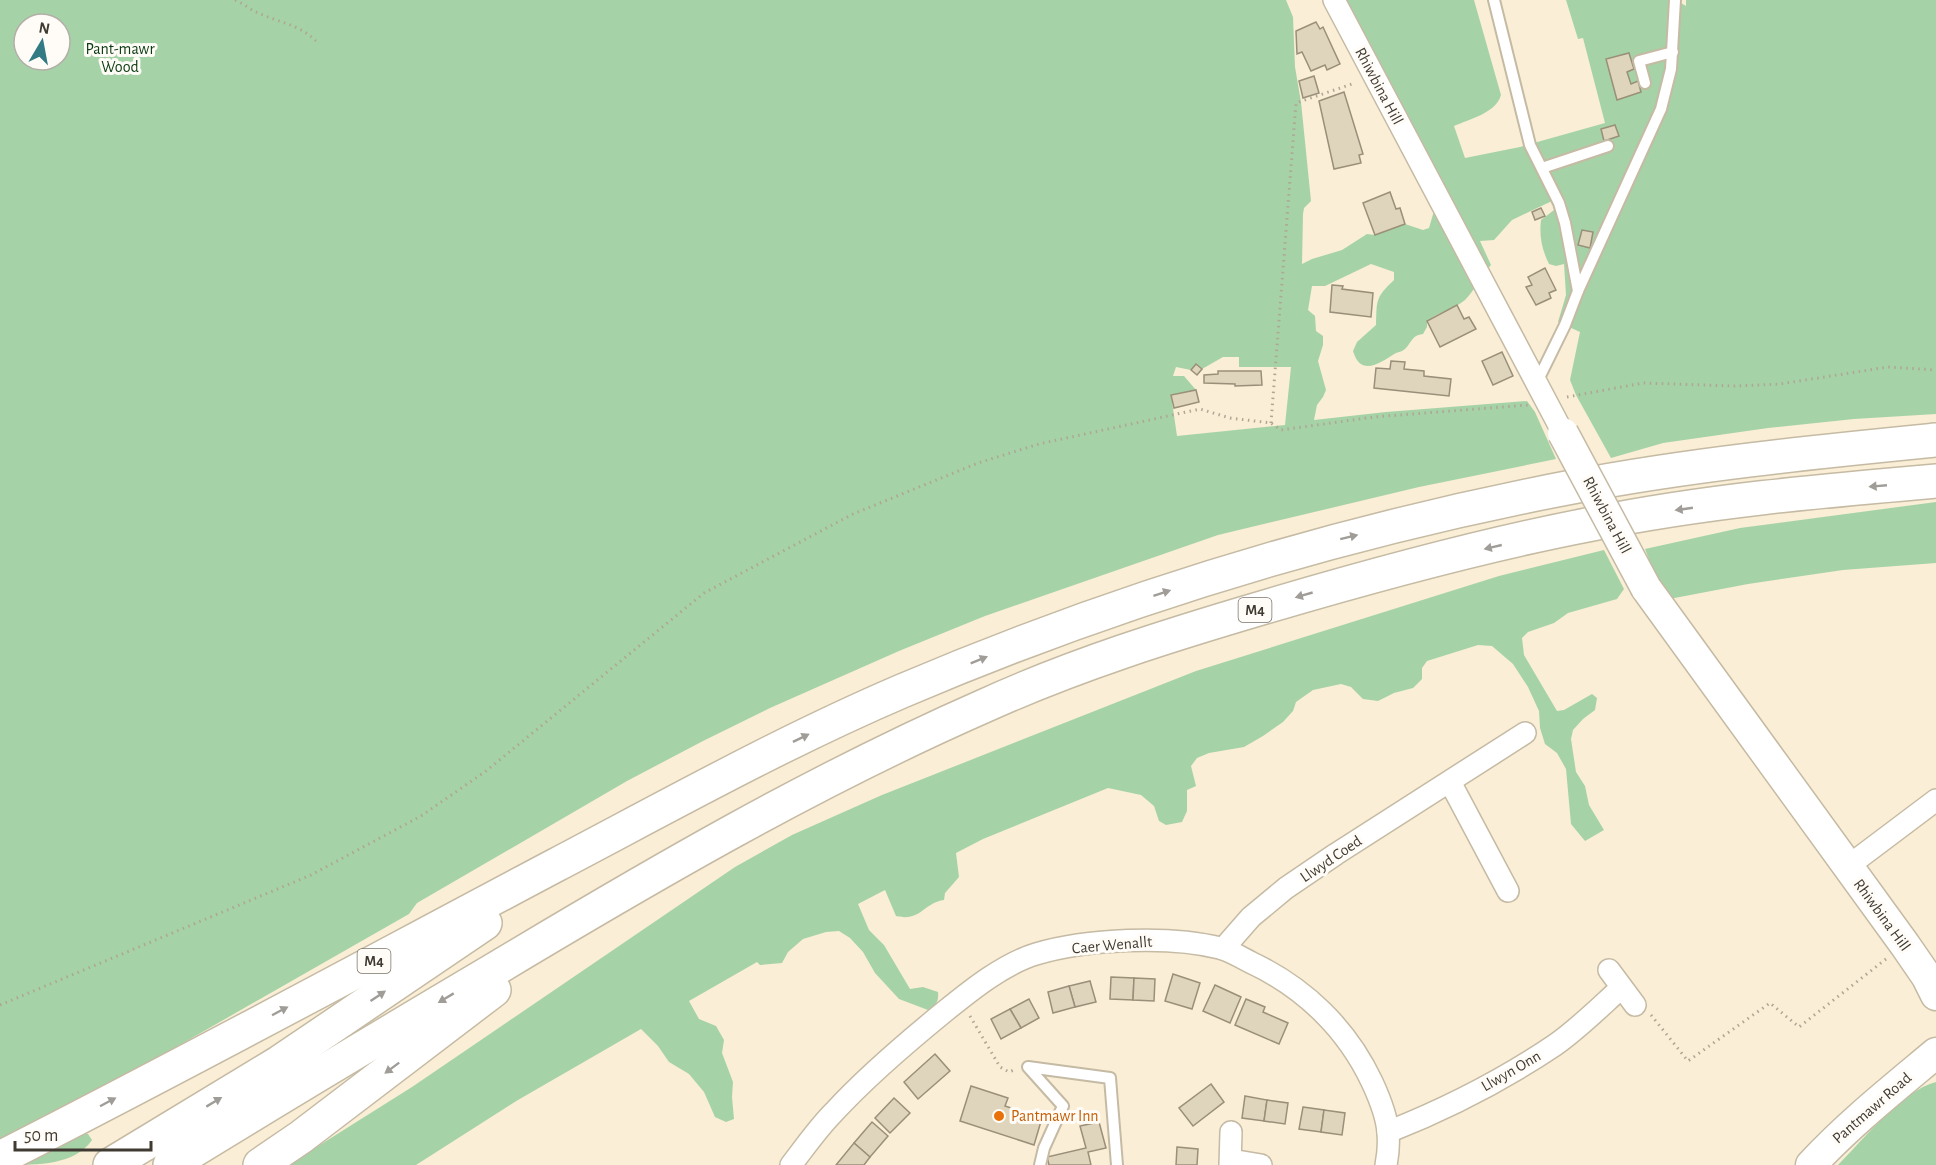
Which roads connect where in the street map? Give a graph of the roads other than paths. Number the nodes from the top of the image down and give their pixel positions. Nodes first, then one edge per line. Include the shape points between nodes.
1 (1334, 0) edge
2 (1494, 0) edge
3 (1675, 0) edge
4 (1673, 52) junction
5 (1645, 83) dead end
6 (1608, 146) dead end
7 (1542, 168) junction
8 (1578, 291) junction
9 (1541, 392) junction
10 (1563, 434) joint
11 (1936, 440) edge
12 (1936, 481) edge
13 (1525, 734) dead end
14 (748, 764) junction
15 (1450, 782) junction
16 (1936, 800) edge
17 (1847, 867) junction
18 (1508, 891) dead end
19 (622, 892) junction
20 (1223, 949) junction
21 (1609, 970) dead end
22 (1622, 988) junction
23 (1936, 995) edge
24 (1635, 1005) road end
25 (1936, 1053) edge
26 (1231, 1131) dead end
27 (1388, 1132) junction
28 (0, 1158) edge
29 (1230, 1162) edge
30 (110, 1165) edge
31 (170, 1165) edge
32 (260, 1165) edge
33 (791, 1165) edge
34 (1040, 1165) edge
35 (1117, 1165) edge
36 (1261, 1165) edge
37 (1386, 1165) edge
38 (1811, 1165) edge

1 - 9 street, Rhiwbina Hill
2 - 7 lane via 1530,145
3 - 4 lane
4 - 5 lane via 1639,61
4 - 8 lane via 1661,109
6 - 7 lane
7 - 8 lane via 1565,223
8 - 9 lane
9 - 10 street, Rhiwbina Hill
10 - 17 street, Rhiwbina Hill, bridge via 1646,588
14 -> 11 highway, M4 via 903,691 1020,643 1294,551 1574,487 1808,453
12 -> 19 highway, M4 via 1830,490 1592,524 1331,587 1205,625 988,704 875,756
13 - 15 street, Llwyd Coed
28 -> 14 highway, M4
30 -> 14 highway, M4 via 280,1062 498,914
15 - 18 street
15 - 20 street, Llwyd Coed via 1286,888 1251,917
16 - 17 street
17 - 23 street, Rhiwbina Hill via 1905,945
19 -> 31 highway, M4
19 -> 32 highway, M4
20 - 27 street, Caer Wenallt via 1272,972 1313,1002 1341,1032 1371,1080
20 - 33 street, Caer Wenallt via 1161,940 1122,941 1035,954 997,973 960,999 888,1059 833,1113
21 - 22 street
22 - 24 street
22 - 27 street, Llwyn Onn via 1557,1044 1501,1079
25 - 38 street, Pantmawr Road via 1879,1100
26 - 29 street
27 - 37 street, Caer Wenallt
29 - 36 street
34 - 35 lane via 1063,1106 1028,1067 1110,1078

